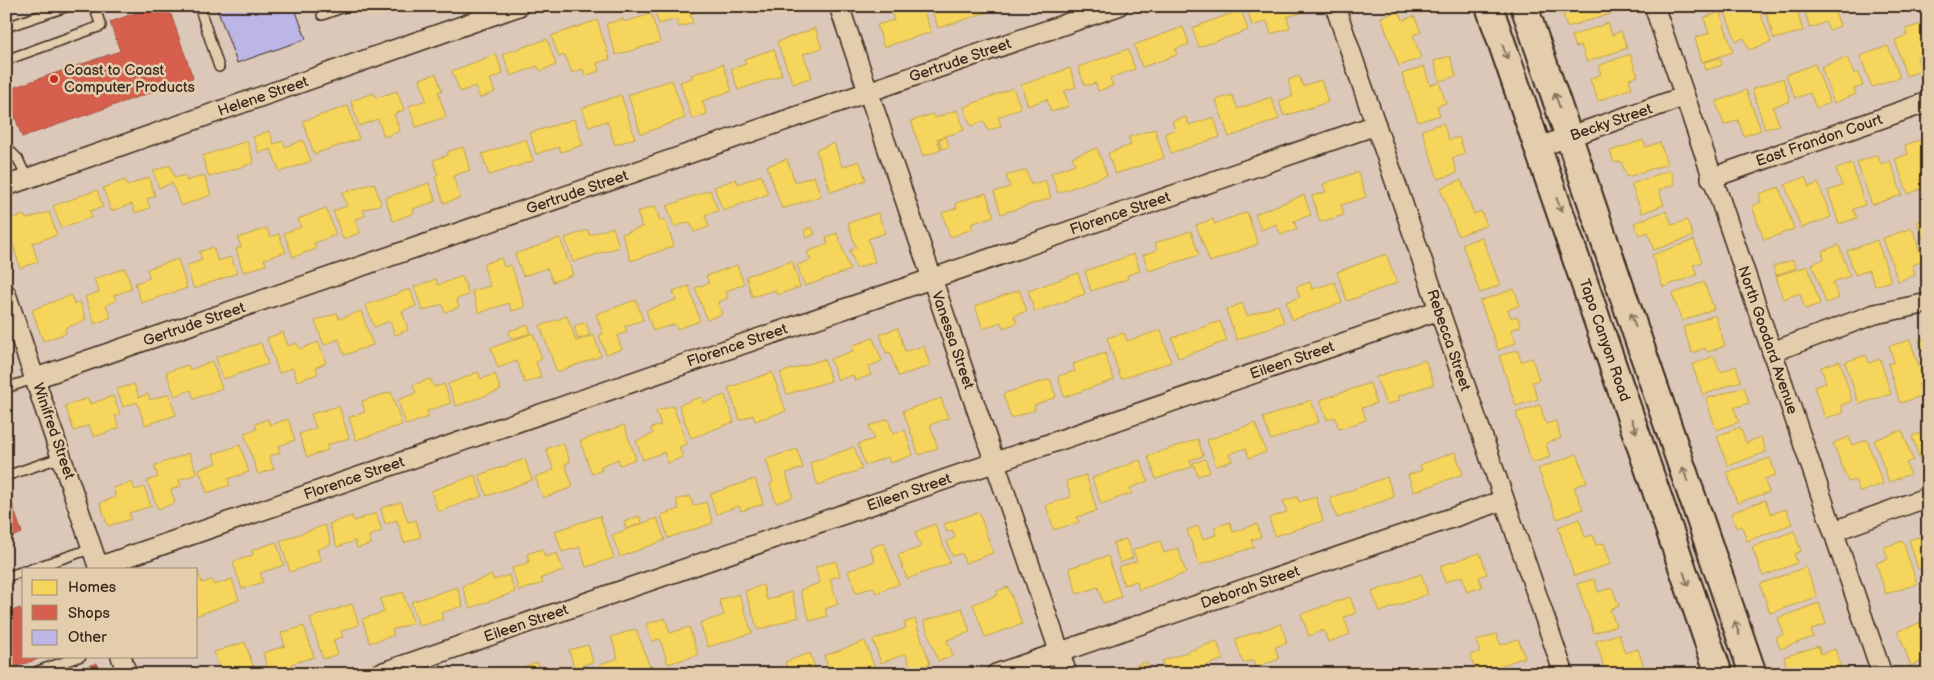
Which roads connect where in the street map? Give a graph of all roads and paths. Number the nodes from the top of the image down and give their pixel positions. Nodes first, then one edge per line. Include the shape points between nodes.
1 (69, 6) edge
2 (94, 6) edge
3 (199, 6) edge
4 (347, 6) edge
5 (519, 6) edge
6 (839, 6) edge
7 (1118, 6) edge
8 (1335, 6) edge
9 (1489, 6) edge
10 (1524, 6) edge
11 (1654, 6) edge
12 (322, 14) dead end
13 (6, 27) edge
14 (6, 60) edge
15 (219, 67) dead end
16 (868, 92) junction
17 (1683, 97) junction
18 (1928, 102) edge
19 (1376, 125) junction
20 (1570, 136) junction
21 (6, 147) edge
22 (1539, 147) junction
23 (1711, 178) junction
24 (27, 179) junction
25 (6, 186) edge
26 (932, 277) junction
27 (6, 294) edge
28 (1928, 303) edge
29 (1439, 310) junction
30 (1772, 352) junction
31 (36, 378) junction
32 (6, 388) edge
33 (62, 457) junction
34 (994, 462) junction
35 (6, 476) edge
36 (1928, 496) edge
37 (1504, 500) junction
38 (1834, 531) junction
39 (93, 548) junction
40 (41, 567) edge
41 (99, 568) edge
42 (22, 572) edge
43 (6, 577) edge
44 (1060, 652) junction
45 (75, 658) edge
46 (122, 658) edge
47 (37, 674) edge
48 (127, 674) edge
49 (378, 674) edge
50 (996, 674) edge
51 (1067, 674) edge
52 (1564, 674) edge
53 (1719, 674) edge
54 (1753, 674) edge
55 (1882, 674) edge

1 - 13 lane
2 - 14 lane via 101,26
3 - 15 lane
4 - 12 lane
5 - 24 street, Helene Street
6 - 16 street, Vanessa Street
7 - 16 street, Gertrude Street
8 - 19 street, Rebecca Street
9 -> 22 main road, Tapo Canyon Road
20 -> 10 main road
11 - 17 street, North Goodard Avenue
16 - 26 street, Vanessa Street
16 - 31 street, Gertrude Street
17 - 20 street, Becky Street
17 - 23 street, North Goodard Avenue
18 - 23 street, East Frandon Court
19 - 26 street, Florence Street
19 - 29 street, Rebecca Street
20 - 22 street, Becky Street
54 -> 20 main road
21 - 24 lane via 18,159
22 -> 53 main road, Tapo Canyon Road
23 - 30 street, North Goodard Avenue
24 - 25 street, Helene Street
26 - 34 street, Vanessa Street
26 - 41 street, Florence Street
27 - 31 street, Winifred Street
28 - 30 street via 1875,314
29 - 34 street, Eileen Street
29 - 37 street, Rebecca Street
30 - 38 street, North Goodard Avenue
31 - 32 lane
31 - 33 street, Winifred Street
33 - 35 lane
33 - 39 street, Winifred Street
34 - 44 street, Vanessa Street
34 - 49 street, Eileen Street
36 - 38 street
37 - 44 street, Deborah Street
37 - 52 street, Rebecca Street
38 - 55 street, North Goodard Avenue
39 - 40 lane
39 - 41 street, Winifred Street
42 - 43 lane
44 - 50 street, Deborah Street
44 - 51 street, Vanessa Street
45 - 47 lane
46 - 48 street

